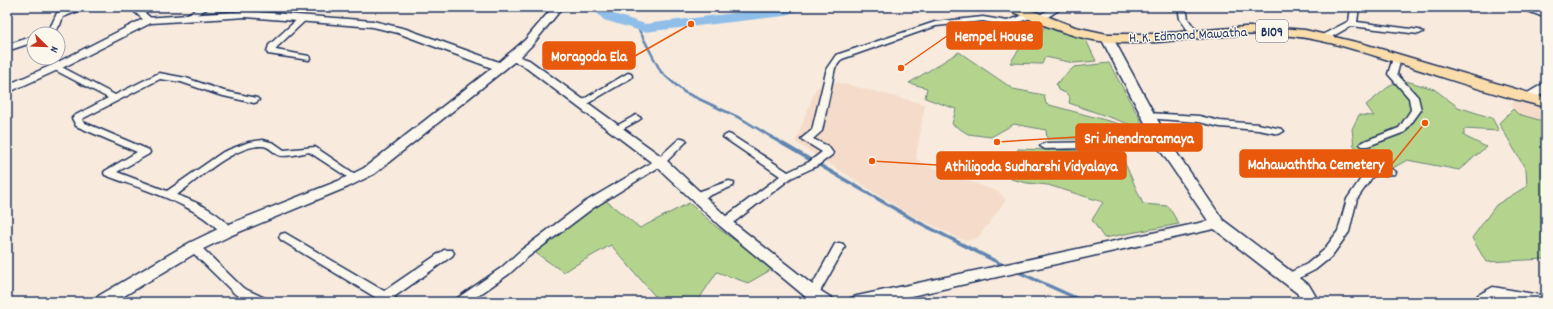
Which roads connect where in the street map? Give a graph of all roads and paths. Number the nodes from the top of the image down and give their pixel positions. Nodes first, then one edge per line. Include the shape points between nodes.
1 (84, 7) edge
2 (133, 7) edge
3 (206, 7) edge
4 (558, 7) edge
5 (760, 7) edge
6 (774, 7) edge
7 (1012, 7) edge
8 (1059, 7) edge
9 (1182, 7) edge
10 (1355, 7) edge
11 (1522, 7) edge
12 (1546, 16) edge
13 (186, 17) junction
14 (1035, 17) junction
15 (304, 18) junction
16 (149, 20) junction
17 (1351, 24) junction
18 (55, 26) edge
19 (1419, 32) dead end
20 (1194, 33) junction
21 (1325, 37) junction
22 (1107, 38) junction
23 (26, 42) edge
24 (7, 48) edge
25 (306, 58) dead end
26 (512, 58) junction
27 (1397, 58) junction
28 (56, 67) junction
29 (499, 68) junction
30 (628, 76) dead end
31 (1546, 86) edge
32 (7, 88) edge
33 (114, 98) junction
34 (1528, 98) junction
35 (254, 100) dead end
36 (582, 103) junction
37 (1546, 103) edge
38 (1148, 116) junction
39 (636, 118) dead end
40 (616, 129) junction
41 (1279, 130) dead end
42 (728, 137) dead end
43 (682, 141) dead end
44 (1163, 144) junction
45 (1365, 144) dead end
46 (1045, 146) dead end
47 (660, 162) junction
48 (1391, 172) dead end
49 (788, 176) junction
50 (356, 178) junction
51 (729, 184) dead end
52 (168, 196) junction
53 (696, 197) junction
54 (725, 223) junction
55 (1218, 224) junction
56 (227, 231) junction
57 (285, 237) dead end
58 (194, 247) junction
59 (839, 247) dead end
60 (448, 253) dead end
61 (1289, 278) junction
62 (813, 294) junction
63 (389, 300) edge
64 (101, 302) edge
65 (263, 302) edge
66 (460, 302) edge
67 (826, 302) edge
68 (858, 302) edge
69 (1311, 302) edge
70 (1483, 302) edge
71 (1546, 302) edge

1 - 18 street via 60,15
2 - 16 street
3 - 13 street
4 - 26 street
5 - 6 street
7 - 14 main road, H. K. Edmond Mawatha / B109
8 - 14 street
9 - 20 street via 1184,19
10 - 17 street
11 - 12 street
13 - 15 street via 246,14
13 - 16 street
14 - 22 main road, H. K. Edmond Mawatha / B109
14 - 49 street via 1008,24 983,19 935,24 839,57 831,68 816,131 806,139 828,152
15 - 25 street via 272,47 271,52
15 - 29 street via 373,24 402,30 429,42 493,63
16 - 28 street
17 - 19 street
17 - 21 street
20 - 21 main road, H. K. Edmond Mawatha / B109 via 1290,32
20 - 22 main road, H. K. Edmond Mawatha / B109 via 1161,37
21 - 27 main road, H. K. Edmond Mawatha / B109
22 - 38 main road
23 - 24 street
26 - 29 street
26 - 36 street via 525,62
27 - 34 main road, H. K. Edmond Mawatha / B109
27 - 45 street via 1392,74 1413,97 1416,110 1402,130
28 - 32 street
28 - 33 street
29 - 50 street via 370,171
30 - 36 street
31 - 34 street
33 - 35 street via 159,76 183,80
33 - 52 street via 77,118 79,124 145,152 109,172
34 - 37 main road, B109
36 - 40 street
38 - 41 street via 1199,119 1220,124
38 - 44 main road
39 - 40 street
40 - 47 street
42 - 49 street
43 - 47 street
44 - 46 street
44 - 55 main road
47 - 53 street
47 - 66 street via 589,205 505,271
48 - 61 street via 1370,173 1352,199 1343,232 1327,254 1311,267
49 - 54 street
50 - 52 street via 311,148 282,153 262,143 232,150
50 - 56 street
51 - 53 street
52 - 56 street via 191,204 215,219
53 - 54 street
54 - 62 street
55 - 61 main road
55 - 68 street
56 - 58 street
57 - 63 street
58 - 64 street
58 - 65 street via 239,291
59 - 62 street
60 - 63 street
61 - 69 main road via 1303,290
62 - 67 street
70 - 71 street via 1482,298 1493,292

